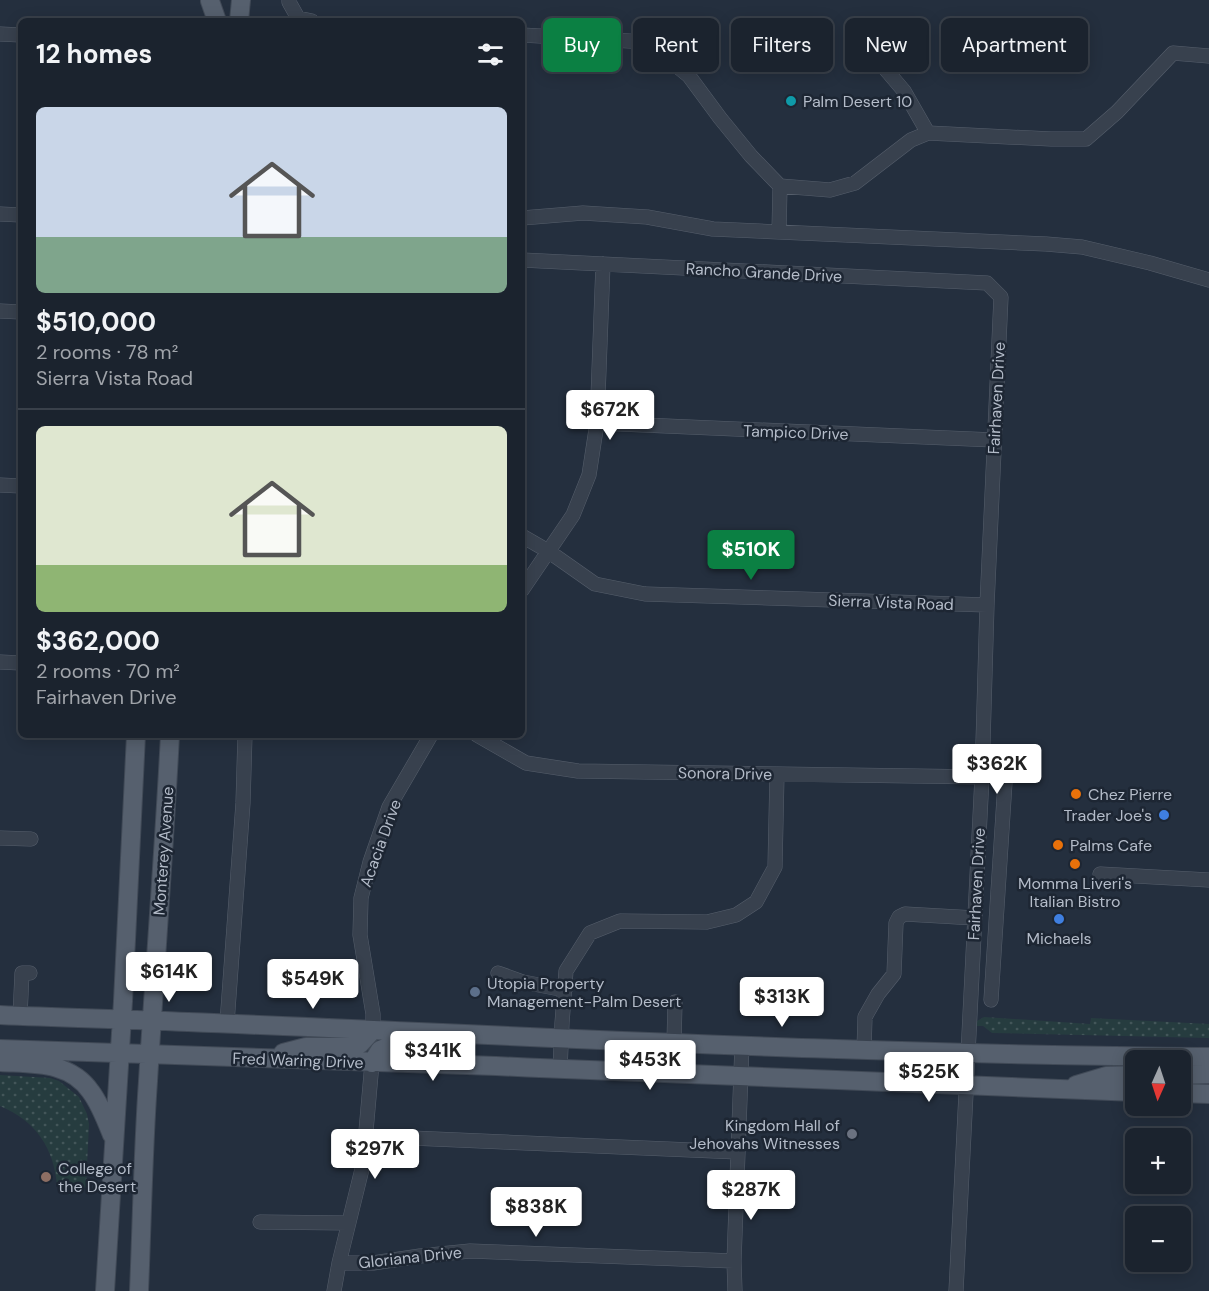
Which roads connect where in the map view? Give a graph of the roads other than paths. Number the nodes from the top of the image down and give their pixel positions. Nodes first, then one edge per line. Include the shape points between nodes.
1 (210, 0) edge
2 (241, 0) edge
3 (289, 0) edge
4 (208, 18) edge
5 (216, 18) edge
6 (239, 18) edge
7 (298, 18) edge
8 (0, 34) edge
9 (18, 35) edge
10 (525, 35) edge
11 (1209, 56) edge
12 (888, 72) edge
13 (928, 133) junction
14 (780, 186) junction
15 (0, 214) edge
16 (18, 216) edge
17 (525, 218) edge
18 (779, 232) junction
19 (525, 260) edge
20 (603, 264) junction
21 (1209, 280) edge
22 (1001, 297) joint
23 (0, 311) edge
24 (18, 312) edge
25 (597, 423) junction
26 (994, 440) junction
27 (0, 485) edge
28 (18, 486) edge
29 (525, 538) edge
30 (548, 551) junction
31 (525, 586) edge
32 (987, 605) junction
33 (0, 662) edge
34 (18, 663) edge
35 (136, 738) edge
36 (170, 738) edge
37 (245, 738) edge
38 (429, 738) edge
39 (482, 738) edge
40 (1006, 767) dead end
41 (777, 774) junction
42 (982, 777) junction
43 (0, 838) edge
44 (31, 839) dead end
45 (1100, 874) dead end
46 (1209, 880) edge
47 (975, 918) junction
48 (498, 973) dead end
49 (30, 974) dead end
50 (564, 990) junction
51 (991, 1000) dead end
52 (675, 1002) dead end
53 (0, 1015) edge
54 (20, 1016) junction
55 (122, 1020) junction
56 (152, 1021) junction
57 (227, 1023) junction
58 (373, 1030) junction
59 (489, 1036) junction
60 (561, 1039) junction
61 (674, 1043) junction
62 (742, 1045) junction
63 (0, 1049) edge
64 (864, 1050) junction
65 (120, 1054) junction
66 (968, 1054) junction
67 (150, 1055) junction
68 (1209, 1057) edge
69 (270, 1059) junction
70 (0, 1062) edge
71 (372, 1062) junction
72 (560, 1070) junction
73 (1209, 1074) edge
74 (1191, 1075) edge
75 (741, 1076) junction
76 (1125, 1076) edge
77 (966, 1086) junction
78 (1060, 1089) junction
79 (1125, 1092) edge
80 (1191, 1093) edge
81 (1209, 1094) edge
82 (365, 1136) junction
83 (114, 1140) junction
84 (738, 1152) junction
85 (260, 1222) dead end
86 (348, 1223) junction
87 (734, 1261) junction
88 (339, 1263) junction
89 (105, 1291) edge
90 (138, 1291) edge
91 (334, 1291) edge
92 (735, 1291) edge
93 (956, 1291) edge

1 - 4 main road
1 - 5 main road
2 - 6 main road
3 - 7 street
8 - 9 street
10 - 14 street via 647,42 689,76 751,156
11 - 13 street via 1173,53 1086,139
12 - 13 street via 904,91
13 - 14 street via 911,140 855,183 830,190
14 - 18 street
15 - 16 street
17 - 18 street via 584,213 647,217 713,229
18 - 21 street via 1082,247
19 - 20 street, Rancho Grande Drive
20 - 22 street, Rancho Grande Drive via 987,283
20 - 25 street
22 - 26 street, Fairhaven Drive
23 - 24 street
25 - 26 street, Tampico Drive
25 - 30 street via 589,475 573,515
26 - 32 street, Fairhaven Drive
27 - 28 street
29 - 30 street, Sierra Vista Road
30 - 31 street
30 - 32 street, Sierra Vista Road via 595,584 645,594
32 - 42 street, Fairhaven Drive
33 - 34 street
35 - 55 main road, Monterey Avenue
36 - 56 main road, Monterey Avenue
37 - 57 street
38 - 58 street, Acacia Drive via 389,807 361,898 360,935
39 - 41 street, Sonora Drive via 526,763 578,771
40 - 51 street
41 - 42 street, Sonora Drive
41 - 50 street via 776,867 756,902 736,915 707,922 620,921 590,933 566,971
42 - 47 street, Fairhaven Drive
43 - 44 street
45 - 46 street
47 - 64 street via 905,914 899,917 894,974 865,1017
47 - 66 street, Fairhaven Drive
48 - 50 street
49 - 54 street via 22,973
50 - 60 street
52 - 61 street
53 - 54 main road, Fred Waring Drive
54 - 55 main road, Fred Waring Drive
55 - 56 main road, Fred Waring Drive
55 - 65 main road, Monterey Avenue
56 - 57 main road, Fred Waring Drive
56 - 67 main road, Monterey Avenue
57 - 58 main road, Fred Waring Drive
58 - 59 main road, Fred Waring Drive
58 - 69 main road via 353,1047 306,1047
59 - 60 main road, Fred Waring Drive
59 - 71 main road via 443,1046 392,1045 380,1050
60 - 61 main road, Fred Waring Drive
60 - 72 street
61 - 62 main road, Fred Waring Drive
62 - 64 main road, Fred Waring Drive
62 - 75 street
63 - 65 main road, Fred Waring Drive
64 - 66 main road, Fred Waring Drive
65 - 67 main road, Fred Waring Drive
65 - 83 main road, Monterey Avenue
66 - 68 main road, Fred Waring Drive
66 - 77 street, Fairhaven Drive
67 - 69 main road, Fred Waring Drive
67 - 90 main road, Monterey Avenue
69 - 71 main road, Fred Waring Drive
70 - 83 main road via 50,1065 80,1079 92,1092
71 - 72 main road, Fred Waring Drive
71 - 82 street
72 - 75 main road, Fred Waring Drive
73 - 74 main road
75 - 77 main road, Fred Waring Drive
75 - 84 street
76 - 78 main road via 1106,1076
77 - 78 main road, Fred Waring Drive
77 - 93 street, Fairhaven Drive
78 - 79 main road, Fred Waring Drive
80 - 81 main road
82 - 84 street
82 - 86 street via 363,1165
83 - 89 main road, Monterey Avenue
84 - 87 street
85 - 86 street
86 - 88 street
87 - 88 street, Gloriana Drive via 470,1251 373,1263
87 - 92 street
88 - 91 street

